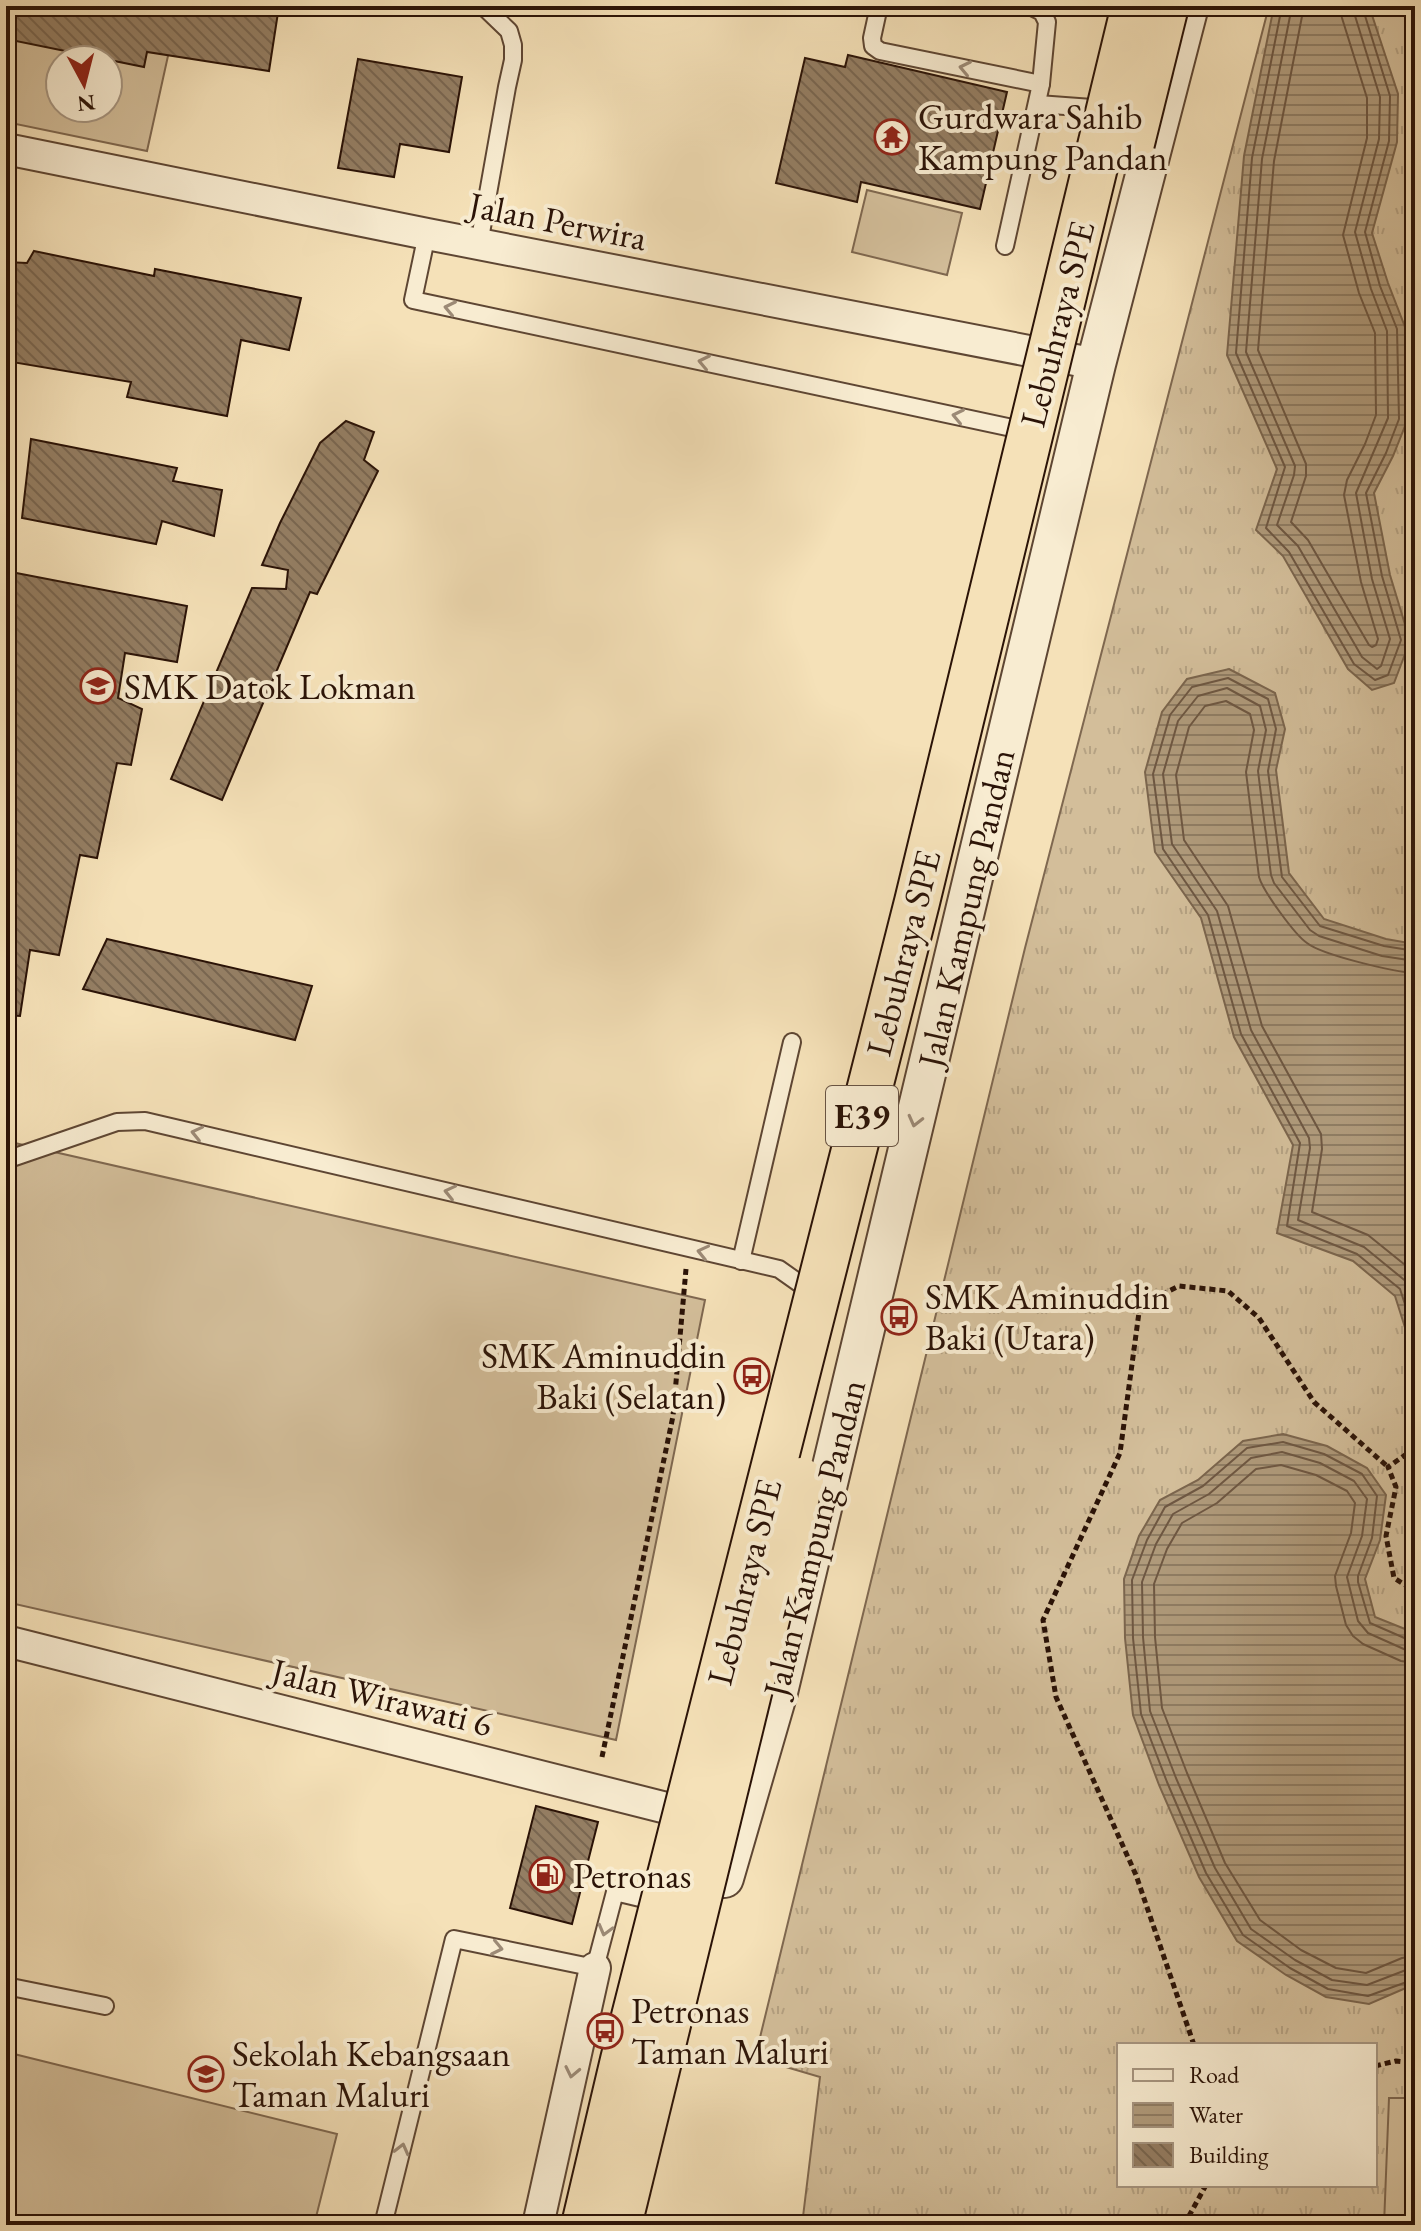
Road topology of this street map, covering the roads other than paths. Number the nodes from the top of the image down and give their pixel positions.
1 (483, 6) edge
2 (879, 6) edge
3 (1030, 6) edge
4 (1134, 6) edge
5 (1166, 6) edge
6 (1189, 6) edge
7 (1041, 84) junction
8 (1038, 104) junction
9 (1108, 112) junction
10 (6, 149) edge
11 (427, 234) junction
12 (479, 244) junction
13 (1005, 246) dead end
14 (1056, 355) junction
15 (1096, 364) junction
16 (1035, 432) junction
17 (792, 1042) dead end
18 (6, 1160) edge
19 (741, 1261) junction
20 (823, 1300) junction
21 (6, 1641) edge
22 (700, 1817) junction
23 (739, 1826) junction
24 (696, 1911) junction
25 (595, 1968) junction
26 (6, 1986) edge
27 (105, 2006) dead end
28 (383, 2225) edge
29 (538, 2225) edge
30 (584, 2225) edge
31 (596, 2225) edge
32 (622, 2225) edge

1 - 12 lane
7 -> 2 lane
3 - 7 lane
4 - 9 street, Jalan Kampung Pandan
4 - 30 highway, Lebuhraya SPE / E39, bridge
5 - 32 highway, Lebuhraya SPE / E39, bridge
6 - 15 street, Jalan Kampung Pandan
7 - 8 lane
8 - 9 lane
8 - 13 lane
9 - 14 street, Jalan Kampung Pandan
10 - 11 street, Jalan Perwira
11 - 12 street, Jalan Perwira
16 -> 11 lane
12 - 14 street, Jalan Perwira
14 - 15 street, Jalan Perwira
14 - 16 street, Jalan Kampung Pandan
15 -> 23 street, Jalan Kampung Pandan
16 - 20 street, Jalan Kampung Pandan
17 - 19 lane
19 -> 18 lane
19 - 20 lane
20 - 22 street, Jalan Kampung Pandan
21 - 22 street, Jalan Wirawati 6
22 - 23 street, Jalan Wirawati 6
22 - 24 street, Jalan Kampung Pandan
23 - 24 street, Jalan Kampung Pandan
24 -> 25 lane
24 - 31 street, Jalan Kampung Pandan
24 - 32 street, Jalan Kampung Pandan
28 -> 25 lane
25 -> 29 street
26 - 27 lane

